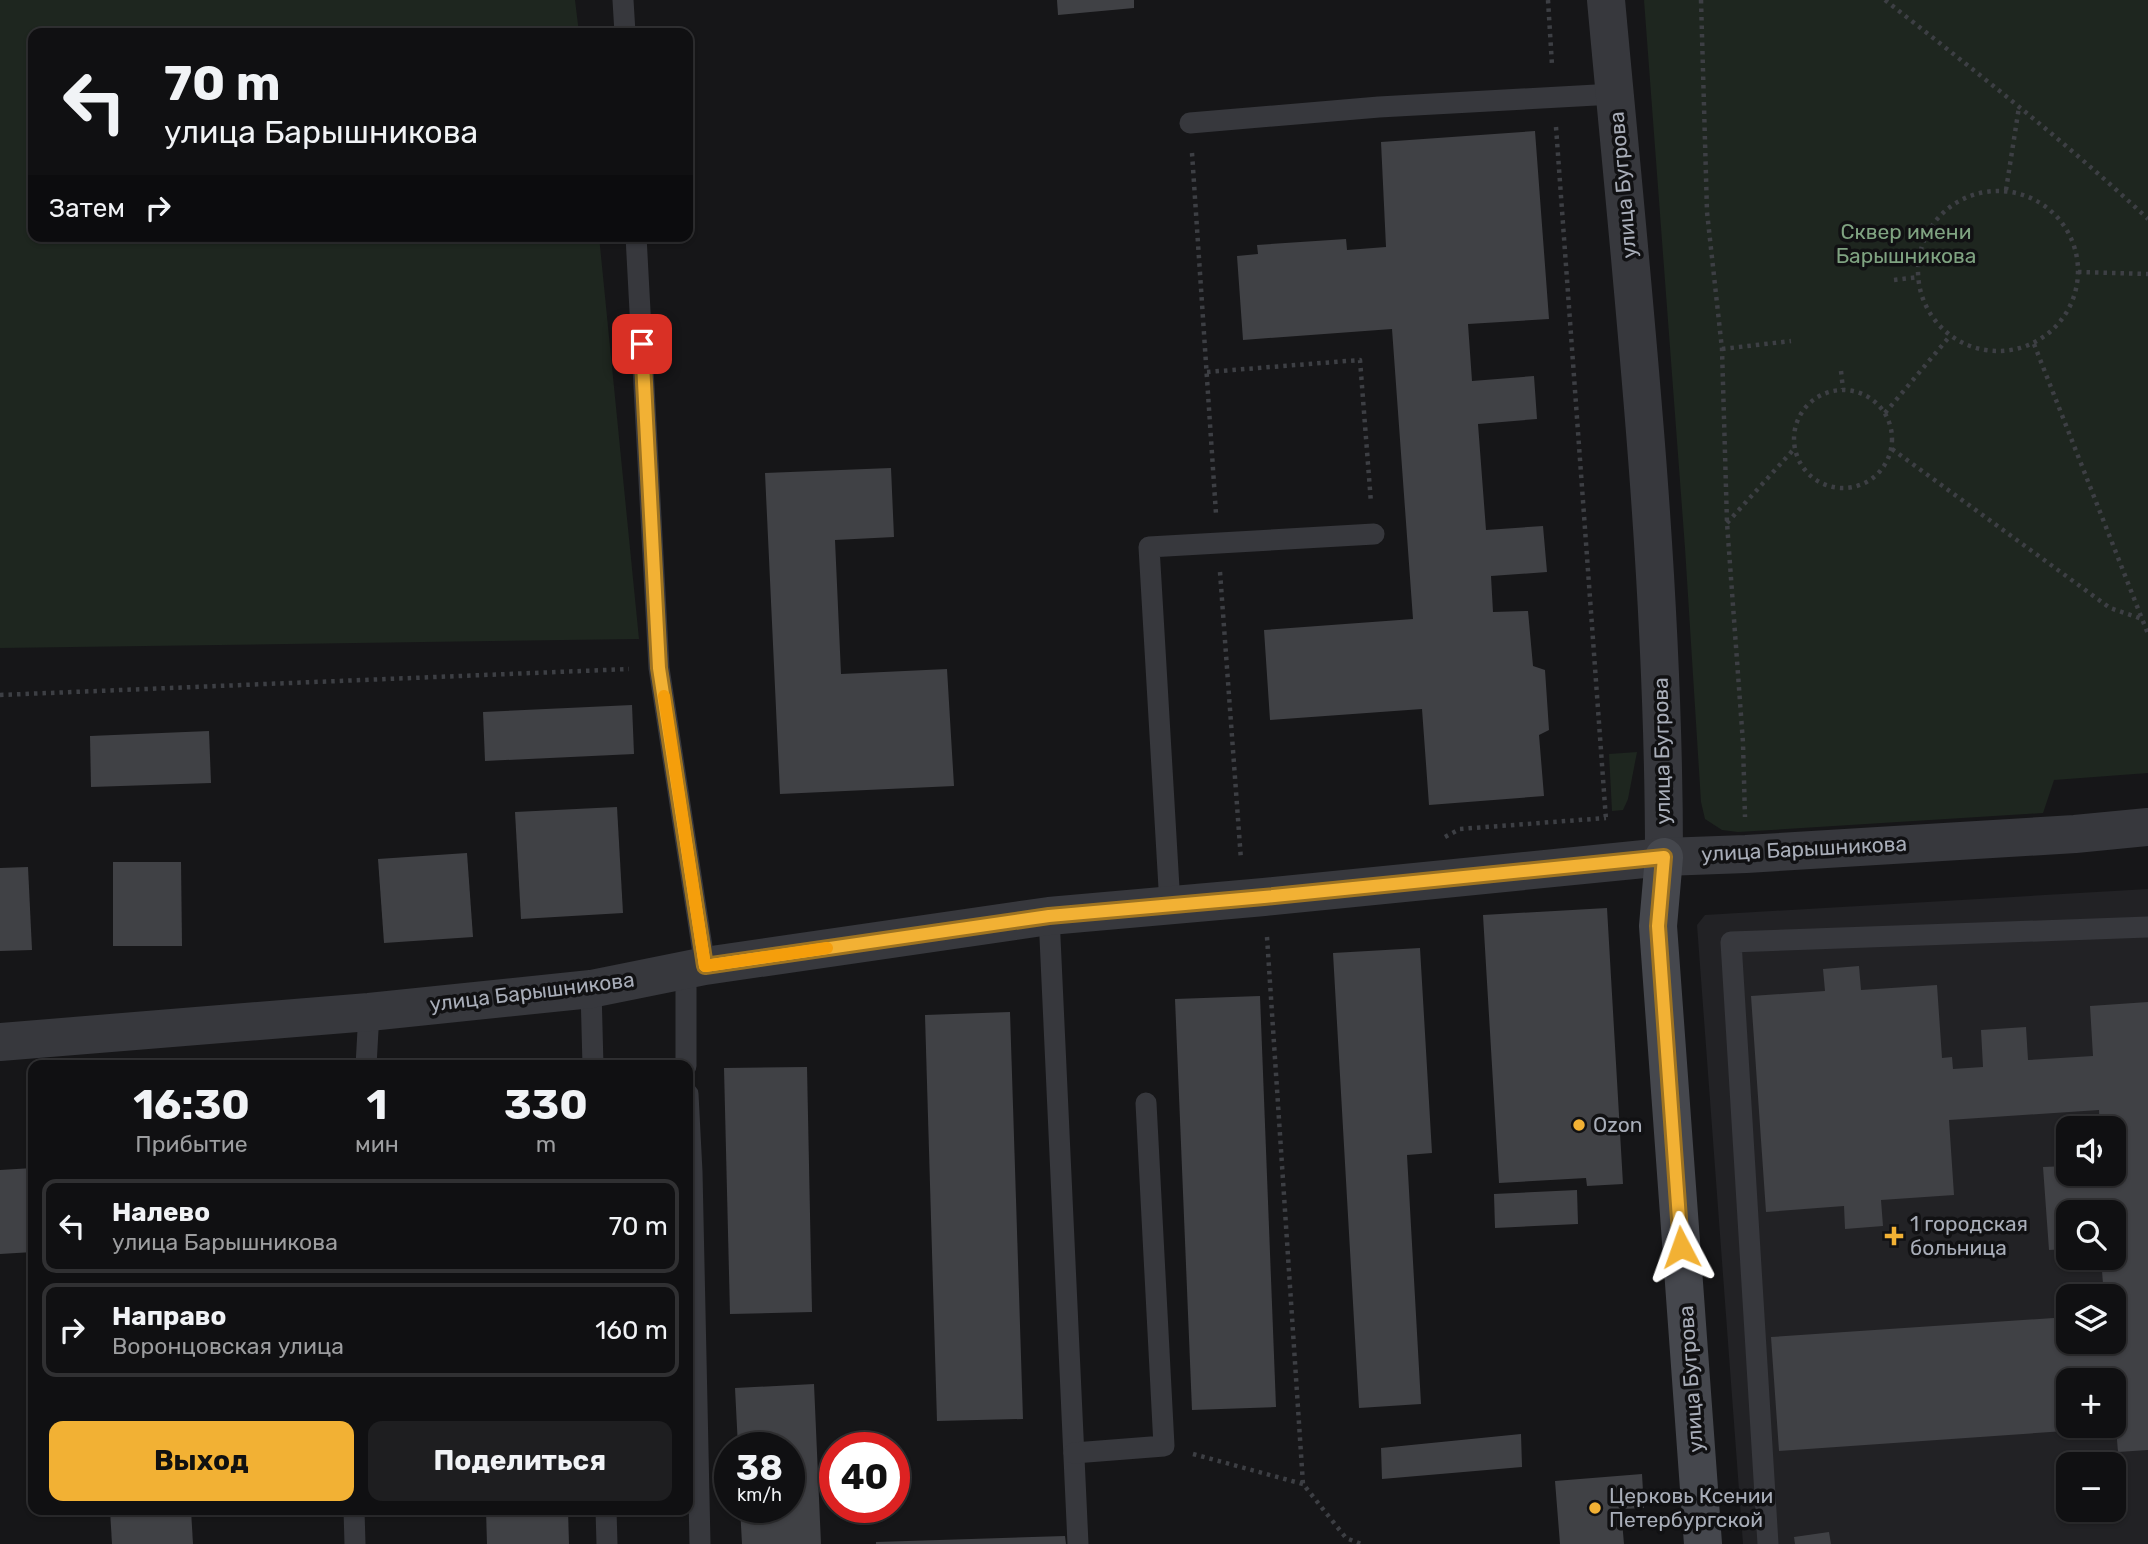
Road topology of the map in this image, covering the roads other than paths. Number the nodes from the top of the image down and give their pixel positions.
1 (623, 0) edge
2 (1606, 0) edge
3 (625, 28) edge
4 (1614, 94) junction
5 (1190, 123) dead end
6 (636, 242) edge
7 (1374, 534) road end
8 (2148, 827) edge
9 (1664, 857) junction
10 (1170, 905) junction
11 (1049, 916) junction
12 (2148, 927) edge
13 (695, 967) junction
14 (592, 989) junction
15 (369, 1012) junction
16 (0, 1042) edge
17 (366, 1060) edge
18 (593, 1060) edge
19 (687, 1060) edge
20 (1146, 1103) dead end
21 (693, 1218) edge
22 (1074, 1453) junction
23 (354, 1515) edge
24 (606, 1515) edge
25 (355, 1544) edge
26 (607, 1544) edge
27 (700, 1544) edge
28 (1078, 1544) edge
29 (1703, 1544) edge
30 (1768, 1544) edge

1 - 3 lane
2 - 4 street, улица Бугрова
4 - 5 lane
4 - 9 street, улица Бугрова
6 - 13 lane
7 - 10 lane
8 - 9 street, улица Барышникова
9 - 10 street, улица Барышникова
9 - 29 street, улица Бугрова
10 - 11 street, улица Барышникова
11 - 13 street, улица Барышникова
11 - 22 lane
12 - 30 lane
13 - 14 street, улица Барышникова
13 - 19 lane
14 - 15 street, улица Барышникова
14 - 18 lane
15 - 16 street, улица Барышникова
15 - 17 lane
20 - 22 lane
21 - 27 lane
22 - 28 lane
23 - 25 lane
24 - 26 lane

